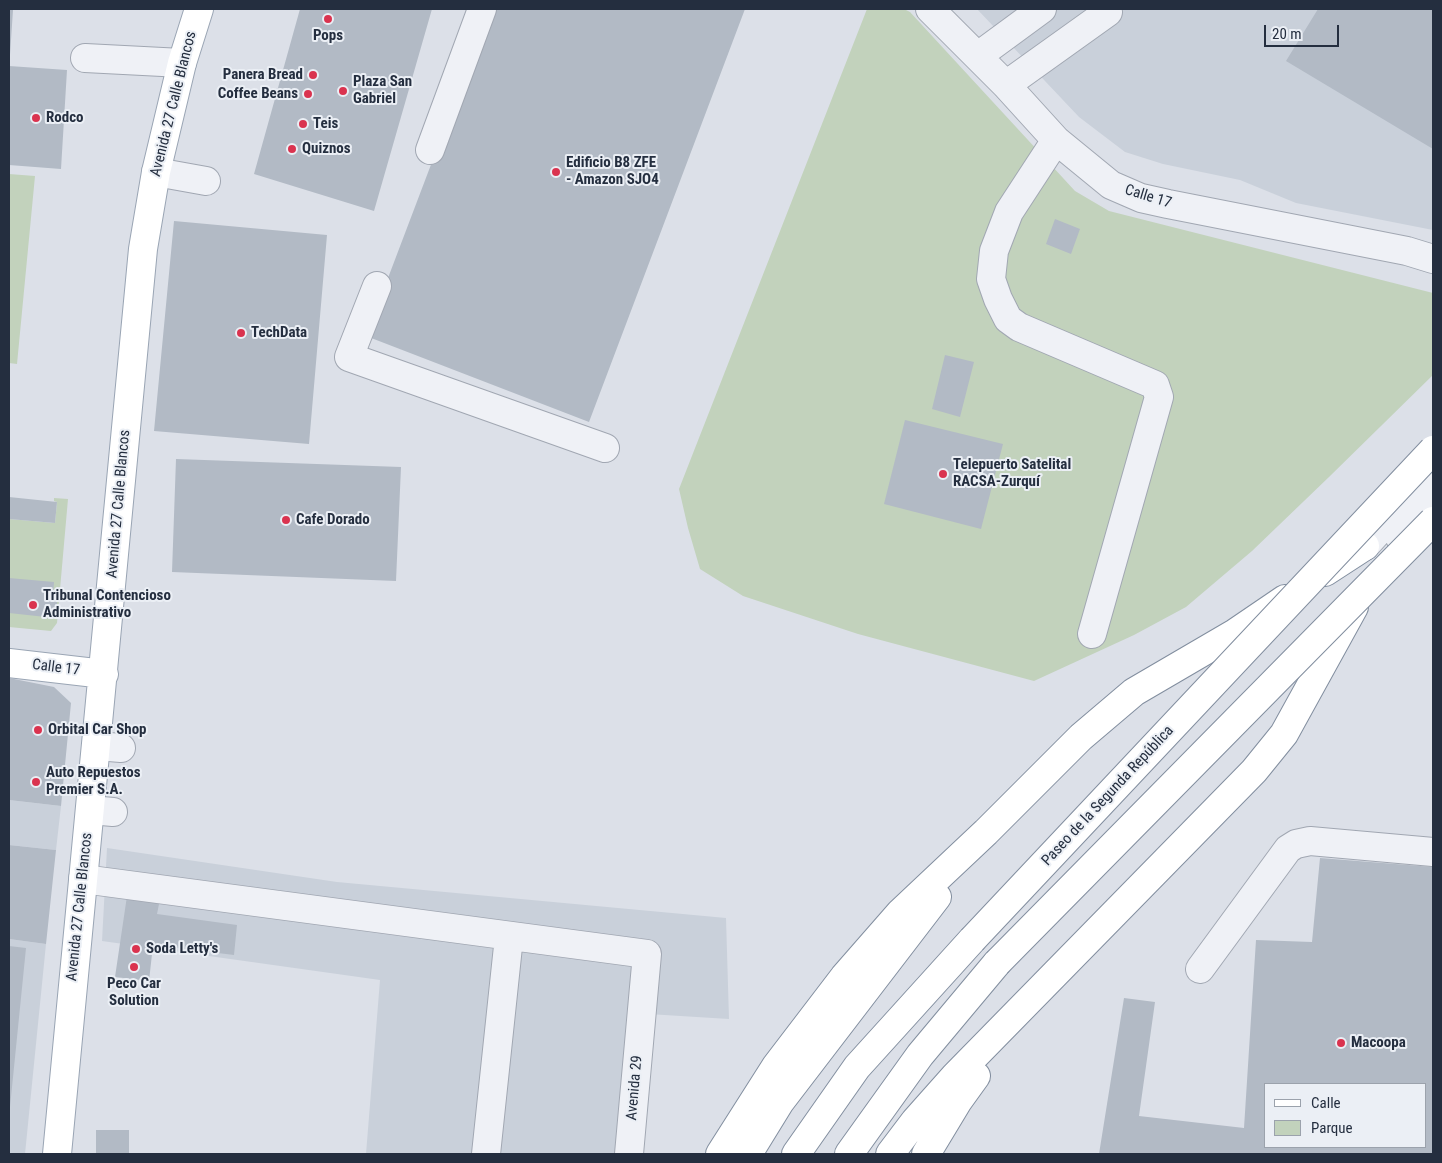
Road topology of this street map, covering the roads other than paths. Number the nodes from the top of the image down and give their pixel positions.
1 (199, 9) edge
2 (482, 9) edge
3 (930, 9) edge
4 (1042, 9) edge
5 (1108, 12) dead end
6 (978, 56) junction
7 (85, 58) dead end
8 (182, 63) junction
9 (1006, 85) junction
10 (1056, 140) junction
11 (430, 150) dead end
12 (156, 172) junction
13 (206, 181) dead end
14 (1433, 259) edge
15 (377, 286) dead end
16 (605, 448) dead end
17 (1433, 450) edge
18 (1433, 471) edge
19 (1433, 501) edge
20 (1433, 521) edge
21 (1373, 553) junction
22 (1092, 634) dead end
23 (9, 663) edge
24 (104, 674) junction
25 (986, 832) junction
26 (1433, 852) edge
27 (83, 879) junction
28 (509, 937) junction
29 (1200, 969) dead end
30 (1039, 992) junction
31 (57, 1154) edge
32 (486, 1154) edge
33 (629, 1154) edge
34 (720, 1154) edge
35 (748, 1154) edge
36 (796, 1154) edge
37 (849, 1154) edge
38 (890, 1154) edge
39 (926, 1154) edge

1 - 8 main road, Avenida 27 Calle Blancos
2 - 11 street
3 - 6 street, Calle 17
4 - 6 street
5 - 9 street
6 - 9 street, Calle 17
7 - 8 street
8 - 12 main road, Avenida 27 Calle Blancos
9 - 10 street, Calle 17
10 - 14 street, Calle 17
10 - 22 street
12 - 13 street
12 - 24 main road, Avenida 27 Calle Blancos
15 - 16 street
17 - 36 main road, Paseo de la Segunda República, bridge
18 - 21 street
19 - 21 street
20 - 37 main road, bridge
21 - 25 main road
21 - 30 main road
23 - 24 main road, Calle 17
24 - 27 main road, Avenida 27 Calle Blancos
25 - 34 main road
25 - 35 main road
26 - 29 street
27 - 28 street
27 - 31 main road, Avenida 27 Calle Blancos
28 - 32 street
28 - 33 street, Avenida 29
30 - 38 main road
30 - 39 main road

